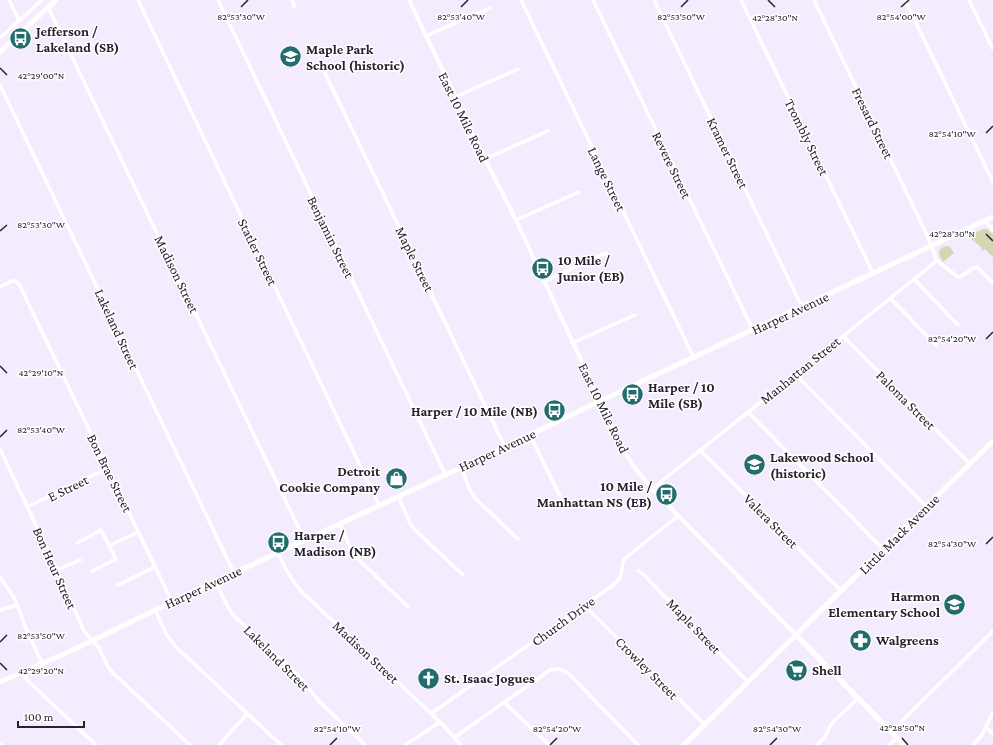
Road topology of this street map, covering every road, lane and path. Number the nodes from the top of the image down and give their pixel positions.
1 (9, 0) edge
2 (42, 0) edge
3 (56, 0) edge
4 (138, 0) edge
5 (218, 0) edge
6 (292, 0) edge
7 (409, 0) edge
8 (521, 0) edge
9 (593, 0) edge
10 (654, 0) edge
11 (741, 0) edge
12 (814, 0) edge
13 (905, 0) edge
14 (969, 0) edge
15 (294, 6) dead end
16 (48, 7) junction
17 (490, 8) dead end
18 (19, 20) junction
19 (426, 36) junction
20 (0, 38) edge
21 (993, 49) edge
22 (0, 52) edge
23 (518, 69) dead end
24 (324, 71) dead end
25 (0, 85) edge
26 (455, 97) junction
27 (548, 131) dead end
28 (484, 159) junction
29 (993, 182) edge
30 (578, 192) dead end
31 (993, 217) edge
32 (516, 220) junction
33 (985, 221) junction
34 (993, 230) edge
35 (932, 246) junction
36 (606, 253) dead end
37 (936, 260) junction
38 (873, 274) junction
39 (914, 279) junction
40 (543, 282) junction
41 (993, 283) edge
42 (0, 287) edge
43 (890, 298) junction
44 (802, 307) junction
45 (635, 315) dead end
46 (958, 324) dead end
47 (753, 330) junction
48 (843, 336) junction
49 (572, 343) junction
50 (936, 344) dead end
51 (694, 358) junction
52 (795, 374) junction
53 (600, 401) junction
54 (748, 412) junction
55 (530, 435) junction
56 (993, 440) edge
57 (505, 447) junction
58 (0, 449) edge
59 (700, 450) junction
60 (970, 464) junction
61 (461, 467) junction
62 (108, 468) junction
63 (445, 474) junction
64 (652, 489) junction
65 (398, 496) junction
66 (560, 496) dead end
67 (379, 505) junction
68 (926, 506) junction
69 (28, 507) junction
70 (678, 516) junction
71 (340, 524) junction
72 (138, 532) junction
73 (518, 539) dead end
74 (305, 541) junction
75 (77, 542) dead end
76 (110, 546) junction
77 (883, 549) junction
78 (278, 553) junction
79 (80, 560) dead end
80 (155, 567) junction
81 (57, 570) junction
82 (92, 571) dead end
83 (638, 571) dead end
84 (234, 573) junction
85 (463, 575) dead end
86 (0, 577) edge
87 (215, 582) junction
88 (118, 585) dead end
89 (842, 591) junction
90 (172, 602) junction
91 (17, 605) junction
92 (408, 607) dead end
93 (0, 610) edge
94 (155, 610) junction
95 (590, 610) dead end
96 (993, 631) edge
97 (796, 635) junction
98 (92, 640) junction
99 (42, 663) junction
100 (22, 672) junction
101 (0, 682) edge
102 (748, 682) junction
103 (858, 698) junction
104 (504, 702) junction
105 (993, 712) edge
106 (247, 714) junction
107 (432, 714) junction
108 (440, 722) junction
109 (705, 725) junction
110 (986, 727) junction
111 (891, 732) junction
112 (993, 734) edge
113 (455, 737) junction
114 (897, 738) junction
115 (96, 745) edge
116 (190, 745) edge
117 (219, 745) edge
118 (281, 745) edge
119 (365, 745) edge
120 (405, 745) edge
121 (461, 745) edge
122 (549, 745) edge
123 (638, 745) edge
124 (684, 745) edge
125 (817, 745) edge
126 (889, 745) edge
127 (904, 745) edge
128 (974, 745) edge

1 - 18 street
2 - 18 street
3 - 16 main road
4 - 67 street, Statler Street
5 - 63 street, Benjamin Street
6 - 15 street
7 - 19 street, East 10 Mile Road
8 - 51 street, Lange Street
9 - 47 street, Revere Street
10 - 44 street, Kramer Street
11 - 38 street, Trombly Street
12 - 35 street, Fresard Street
13 - 29 street
14 - 21 street
16 - 22 main road
16 - 74 street, Madison Street
17 - 19 street
18 - 20 street
19 - 26 street, East 10 Mile Road
23 - 26 street
24 - 57 street, Maple Street
25 - 84 street, Lakeland Street
26 - 28 street, East 10 Mile Road
27 - 28 street
28 - 32 street, East 10 Mile Road
30 - 32 street
31 - 33 main road, Harper Avenue
32 - 40 street, East 10 Mile Road
33 - 34 street
33 - 35 main road, Harper Avenue
35 - 37 street
35 - 38 main road, Harper Avenue
36 - 40 street
37 - 39 street, Manhattan Street
37 - 41 street
38 - 44 main road, Harper Avenue
39 - 43 street, Manhattan Street
39 - 46 street
40 - 49 street, East 10 Mile Road
42 - 62 street, Bon Brae Street
43 - 48 street, Manhattan Street
43 - 50 street
44 - 47 main road, Harper Avenue
45 - 49 street
47 - 51 main road, Harper Avenue
48 - 52 street, Manhattan Street
48 - 60 street, Paloma Street
49 - 53 street, East 10 Mile Road
51 - 53 main road, Harper Avenue
52 - 54 street, Manhattan Street
52 - 68 street
53 - 55 main road, Harper Avenue
53 - 64 street, East 10 Mile Road
54 - 59 street, Manhattan Street
54 - 77 street
55 - 57 main road, Harper Avenue
55 - 66 street
56 - 60 main road, Little Mack Avenue
57 - 61 main road, Harper Avenue
58 - 69 street, Bon Heur Street
59 - 64 street, Manhattan Street
59 - 89 street, Valera Street
60 - 68 main road, Little Mack Avenue
61 - 63 main road, Harper Avenue
61 - 73 street
62 - 69 street, E Street
62 - 72 street, Bon Brae Street
63 - 65 main road, Harper Avenue
64 - 70 street, East 10 Mile Road
65 - 67 main road, Harper Avenue
65 - 85 street
67 - 71 main road, Harper Avenue
68 - 77 main road, Little Mack Avenue
69 - 81 street, Bon Heur Street
70 - 97 street, East 10 Mile Road
70 - 107 street, Church Drive
71 - 74 main road, Harper Avenue
71 - 92 street
72 - 76 street
72 - 80 street, Bon Brae Street
74 - 78 main road, Harper Avenue
75 - 76 street
76 - 82 street
77 - 89 main road, Little Mack Avenue
78 - 84 main road, Harper Avenue
78 - 107 street, Madison Street
79 - 81 street
80 - 88 street
80 - 90 street, Bon Brae Street
81 - 98 street, Bon Heur Street
83 - 102 street, Maple Street
84 - 87 main road, Harper Avenue
86 - 91 street
87 - 90 main road, Harper Avenue
87 - 119 street, Lakeland Street
89 - 97 main road, Little Mack Avenue
90 - 94 main road, Harper Avenue
91 - 93 street
91 - 99 street
94 - 98 main road, Harper Avenue
94 - 106 street
95 - 109 street, Crowley Street
96 - 111 street
97 - 102 main road, Little Mack Avenue
97 - 103 main road, East 10 Mile Road
98 - 99 main road, Harper Avenue
98 - 116 street, Bon Heur Street
99 - 100 main road, Harper Avenue
100 - 101 main road, Harper Avenue
100 - 115 street
102 - 109 main road, Little Mack Avenue
103 - 111 main road, East 10 Mile Road
103 - 125 street
104 - 113 street
104 - 122 street
104 - 123 street
105 - 110 street
106 - 117 street
106 - 118 street
107 - 108 street, Madison Street
108 - 113 street, Madison Street
108 - 120 street
109 - 124 main road, Little Mack Avenue
110 - 112 street
110 - 128 street
111 - 114 main road, East 10 Mile Road
113 - 121 street, Madison Street
114 - 126 street
114 - 127 main road, East 10 Mile Road

